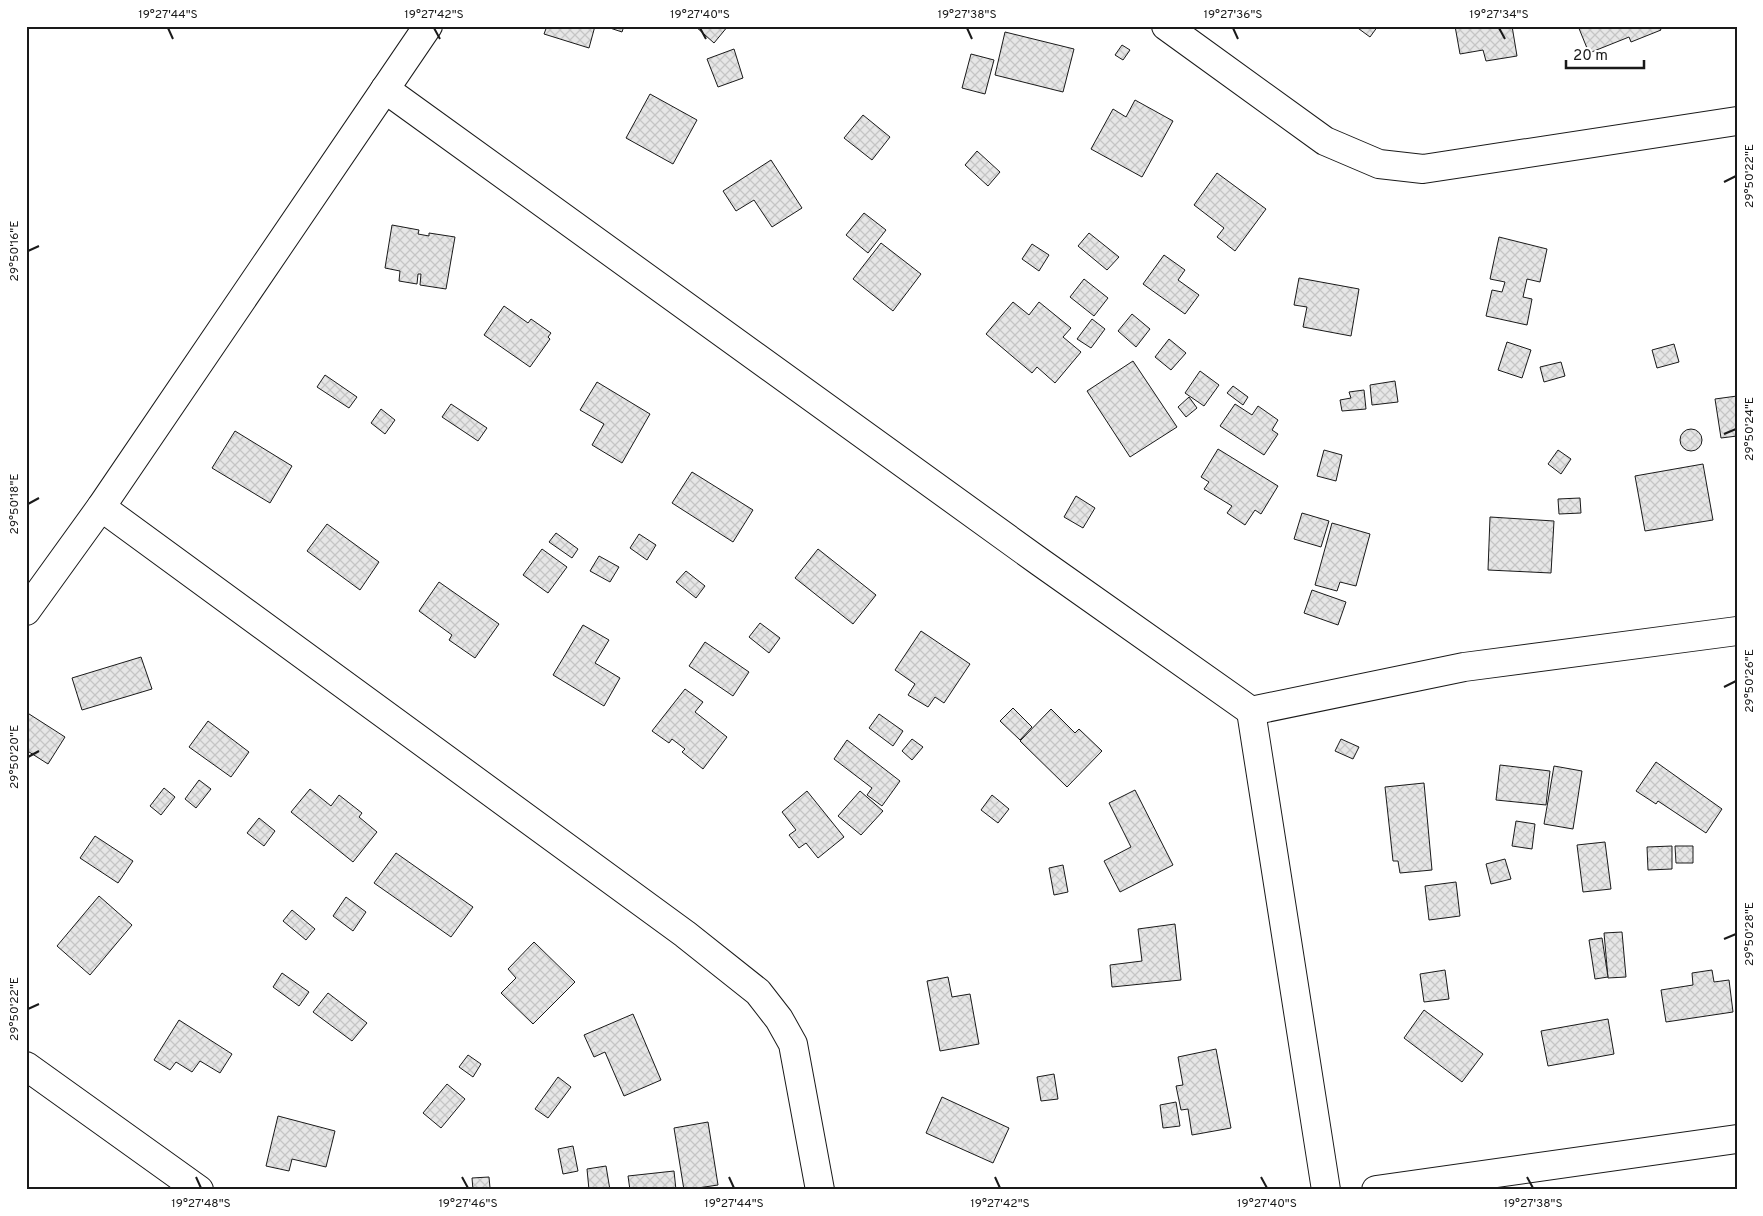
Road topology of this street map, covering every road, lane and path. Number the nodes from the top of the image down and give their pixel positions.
1 (428, 26) edge
2 (1166, 26) edge
3 (385, 89) junction
4 (1737, 120) edge
5 (101, 507) junction
6 (26, 611) edge
7 (1737, 631) edge
8 (1251, 711) junction
9 (26, 1066) edge
10 (1737, 1138) edge
11 (199, 1190) edge
12 (820, 1190) edge
13 (1326, 1190) edge
14 (1376, 1190) edge

1 - 3 street
2 - 4 street
3 - 5 street
3 - 8 street
5 - 6 street
5 - 12 street
7 - 8 street
8 - 13 street
9 - 11 street
10 - 14 street

